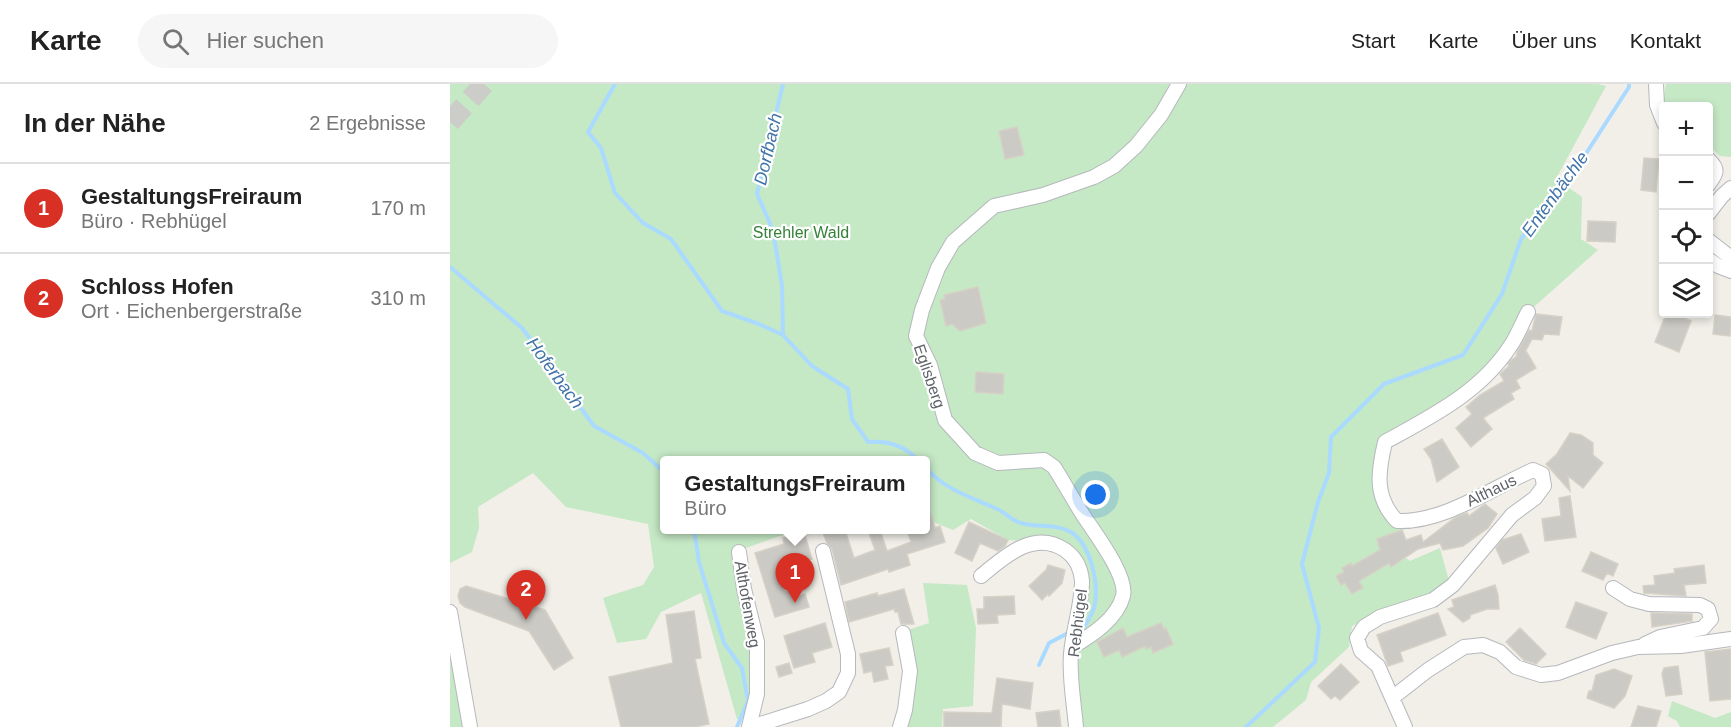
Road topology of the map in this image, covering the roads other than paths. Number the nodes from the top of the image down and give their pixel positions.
1 (1179, 84) edge
2 (1656, 84) edge
3 (1659, 110) edge
4 (1731, 188) edge
5 (1711, 210) edge
6 (1713, 244) edge
7 (1731, 258) edge
8 (1713, 262) edge
9 (1731, 271) edge
10 (1528, 312) dead end
11 (823, 551) dead end
12 (739, 552) dead end
13 (981, 576) dead end
14 (1613, 588) dead end
15 (450, 612) edge
16 (903, 633) dead end
17 (1074, 635) junction
18 (1731, 639) edge
19 (1638, 647) junction
20 (1392, 698) junction
21 (470, 727) edge
22 (750, 727) edge
23 (900, 727) edge
24 (1076, 727) edge
25 (1405, 727) edge

1 - 17 street, Eglisberg
2 - 3 street
4 - 5 street
6 - 7 street
8 - 9 street
10 - 20 street, Althaus
11 - 22 street
12 - 22 street, Althofenweg
13 - 17 street, Rebhügel
14 - 19 street
15 - 21 street
16 - 23 street
17 - 24 street, Rebhügel
18 - 19 street
19 - 20 street
20 - 25 street, Althaus

